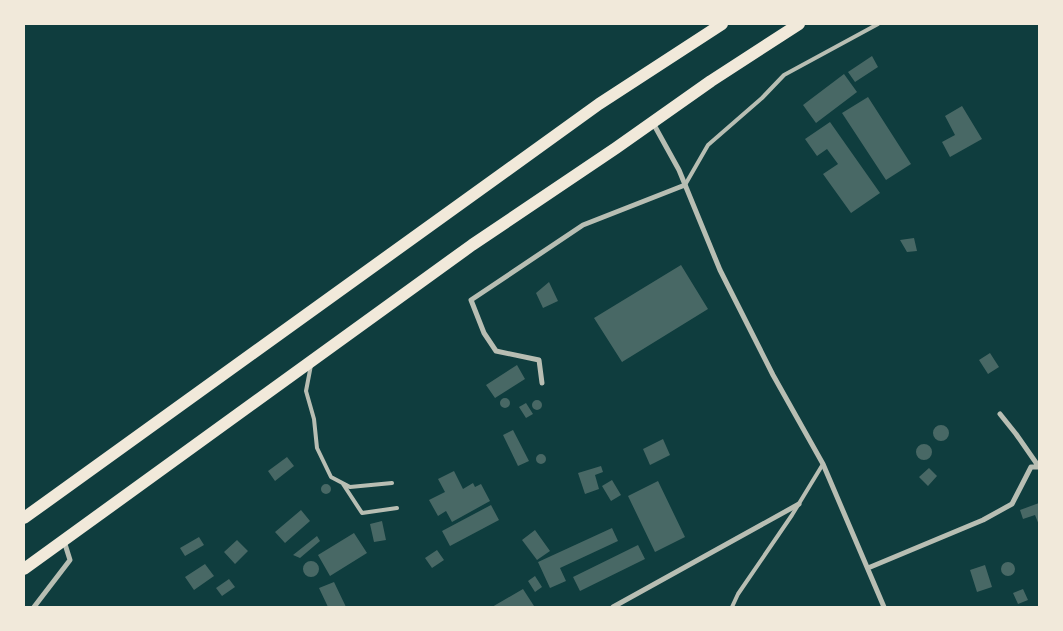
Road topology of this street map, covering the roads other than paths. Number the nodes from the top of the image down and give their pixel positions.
1 (722, 24) edge
2 (798, 24) edge
3 (878, 24) edge
4 (653, 122) junction
5 (685, 185) junction
6 (311, 362) junction
7 (542, 383) dead end
8 (1000, 414) dead end
9 (823, 464) junction
10 (1039, 467) edge
11 (341, 482) junction
12 (392, 483) dead end
13 (799, 504) junction
14 (396, 508) dead end
15 (24, 518) edge
16 (64, 540) junction
17 (868, 568) junction
18 (24, 569) edge
19 (34, 607) edge
20 (613, 607) edge
21 (732, 607) edge
22 (884, 607) edge

1 - 15 main road
2 - 4 main road
3 - 5 lane
4 - 5 street
4 - 6 main road
5 - 7 street
5 - 9 street
6 - 11 lane
6 - 16 main road
8 - 10 street
9 - 13 lane
9 - 17 street
10 - 17 street
11 - 12 lane
11 - 14 lane
13 - 20 street
13 - 21 lane
16 - 18 main road
16 - 19 street
17 - 22 street

